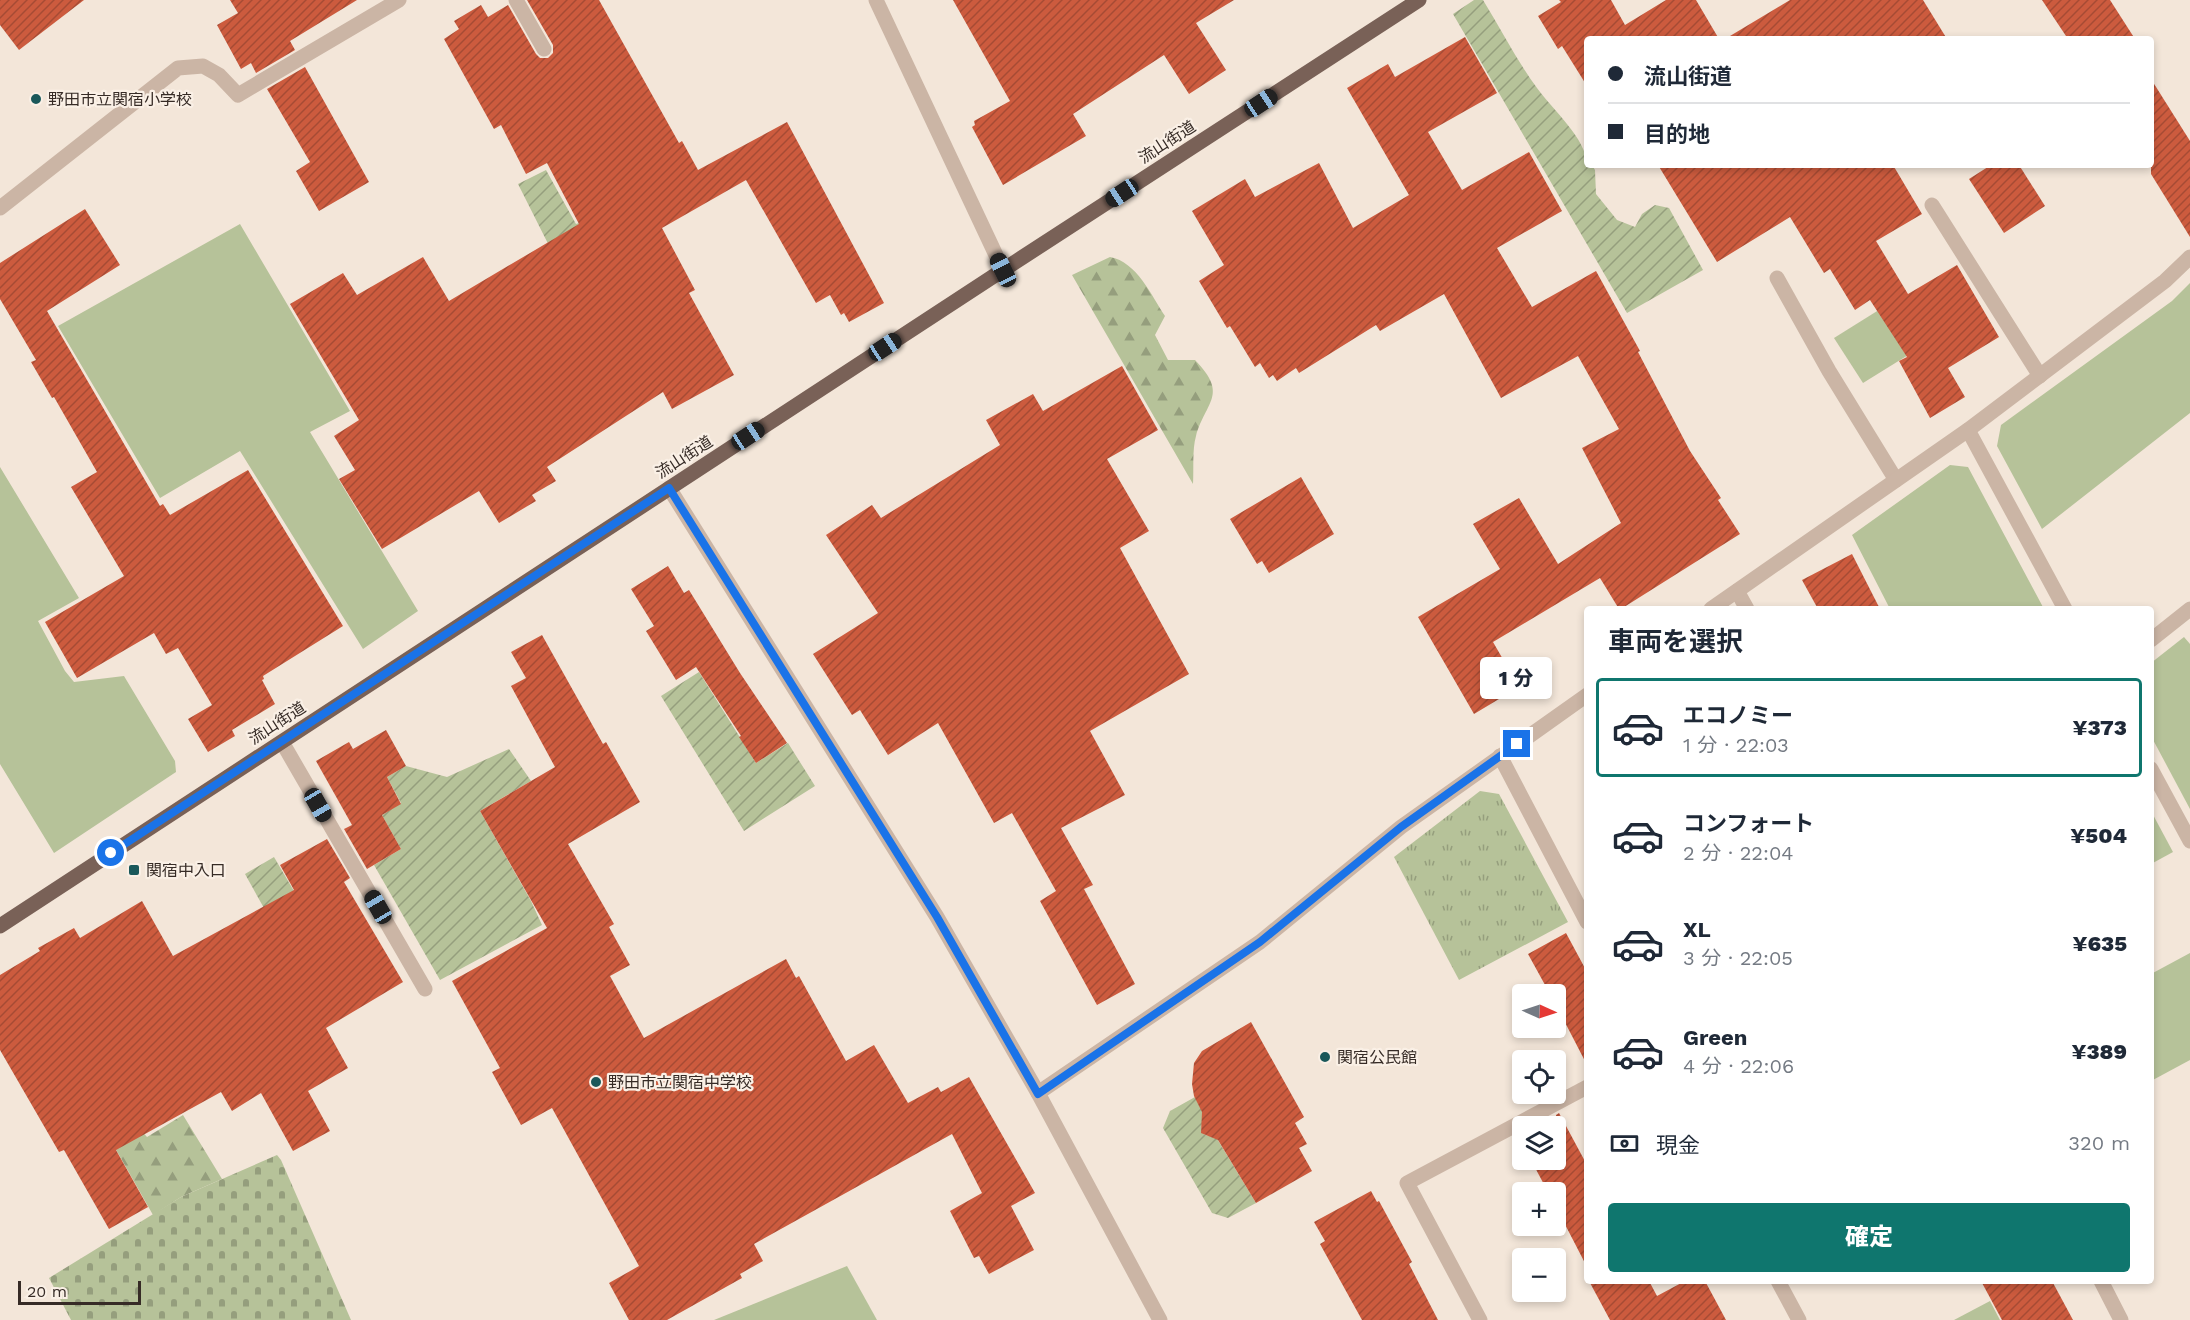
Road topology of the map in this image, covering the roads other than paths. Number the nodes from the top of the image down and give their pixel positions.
1 (399, 0) edge
2 (516, 0) edge
3 (876, 0) edge
4 (1419, 0) edge
5 (544, 49) dead end
6 (1932, 205) dead end
7 (0, 208) edge
8 (2190, 257) edge
9 (1003, 270) junction
10 (1777, 278) dead end
11 (2040, 376) junction
12 (1968, 430) junction
13 (1896, 480) junction
14 (669, 488) junction
15 (1737, 591) junction
16 (1715, 606) edge
17 (1745, 606) edge
18 (2063, 606) edge
19 (2190, 609) edge
20 (2154, 638) edge
21 (1584, 697) edge
22 (282, 742) junction
23 (1500, 756) junction
24 (2154, 775) edge
25 (2190, 841) edge
26 (1584, 916) edge
27 (0, 926) edge
28 (425, 989) dead end
29 (1584, 1089) edge
30 (1038, 1094) junction
31 (1780, 1284) edge
32 (2103, 1284) edge
33 (1160, 1320) edge
34 (1480, 1320) edge
35 (1799, 1320) edge
36 (2121, 1320) edge

1 - 7 street
2 - 5 street
3 - 9 street
4 - 9 main road, 流山街道
6 - 11 street
8 - 11 street
9 - 14 main road, 流山街道
10 - 13 street
11 - 12 street
12 - 13 street
12 - 18 street
13 - 15 street
14 - 22 main road, 流山街道
14 - 30 street
15 - 16 street
15 - 17 street
19 - 20 street
21 - 23 street
22 - 27 main road, 流山街道
22 - 28 street
23 - 26 street
23 - 30 street
24 - 25 street
29 - 34 street
30 - 33 street
31 - 35 street
32 - 36 street

